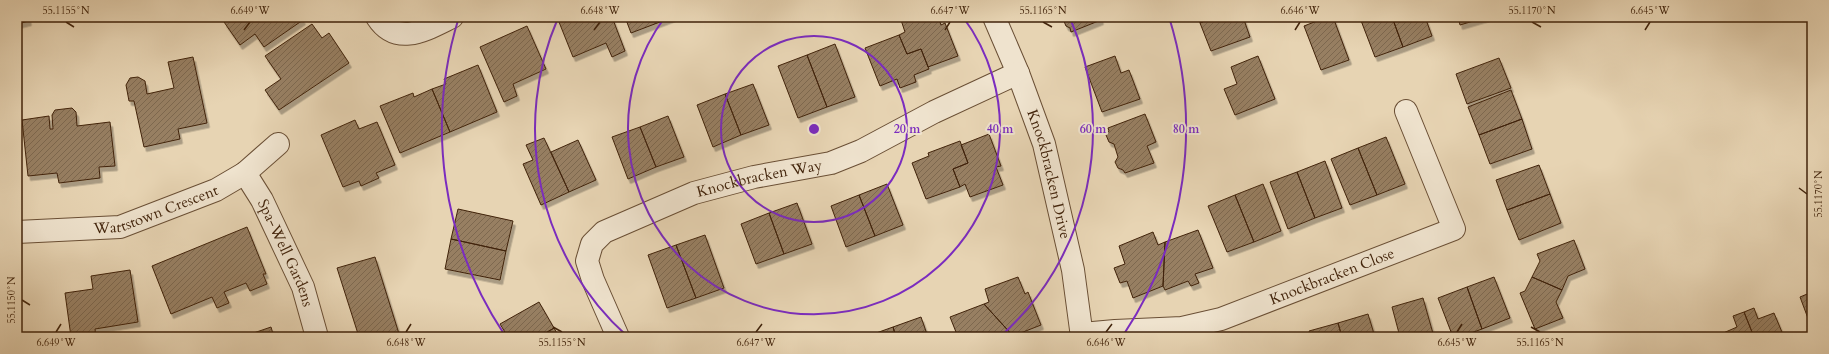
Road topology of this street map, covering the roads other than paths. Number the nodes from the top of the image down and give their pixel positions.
1 (377, 17) edge
2 (452, 17) edge
3 (994, 17) edge
4 (1018, 74) junction
5 (1406, 111) dead end
6 (278, 144) dead end
7 (245, 173) junction
8 (17, 232) edge
9 (1082, 336) edge
10 (317, 337) edge
11 (618, 337) edge

1 - 2 street
3 - 4 street, Knockbracken Drive
4 - 9 street, Knockbracken Drive
4 - 11 street, Knockbracken Way
5 - 9 street, Knockbracken Close
6 - 7 street, Wattstown Crescent
7 - 8 street, Wattstown Crescent
7 - 10 street, Spa-Well Gardens

